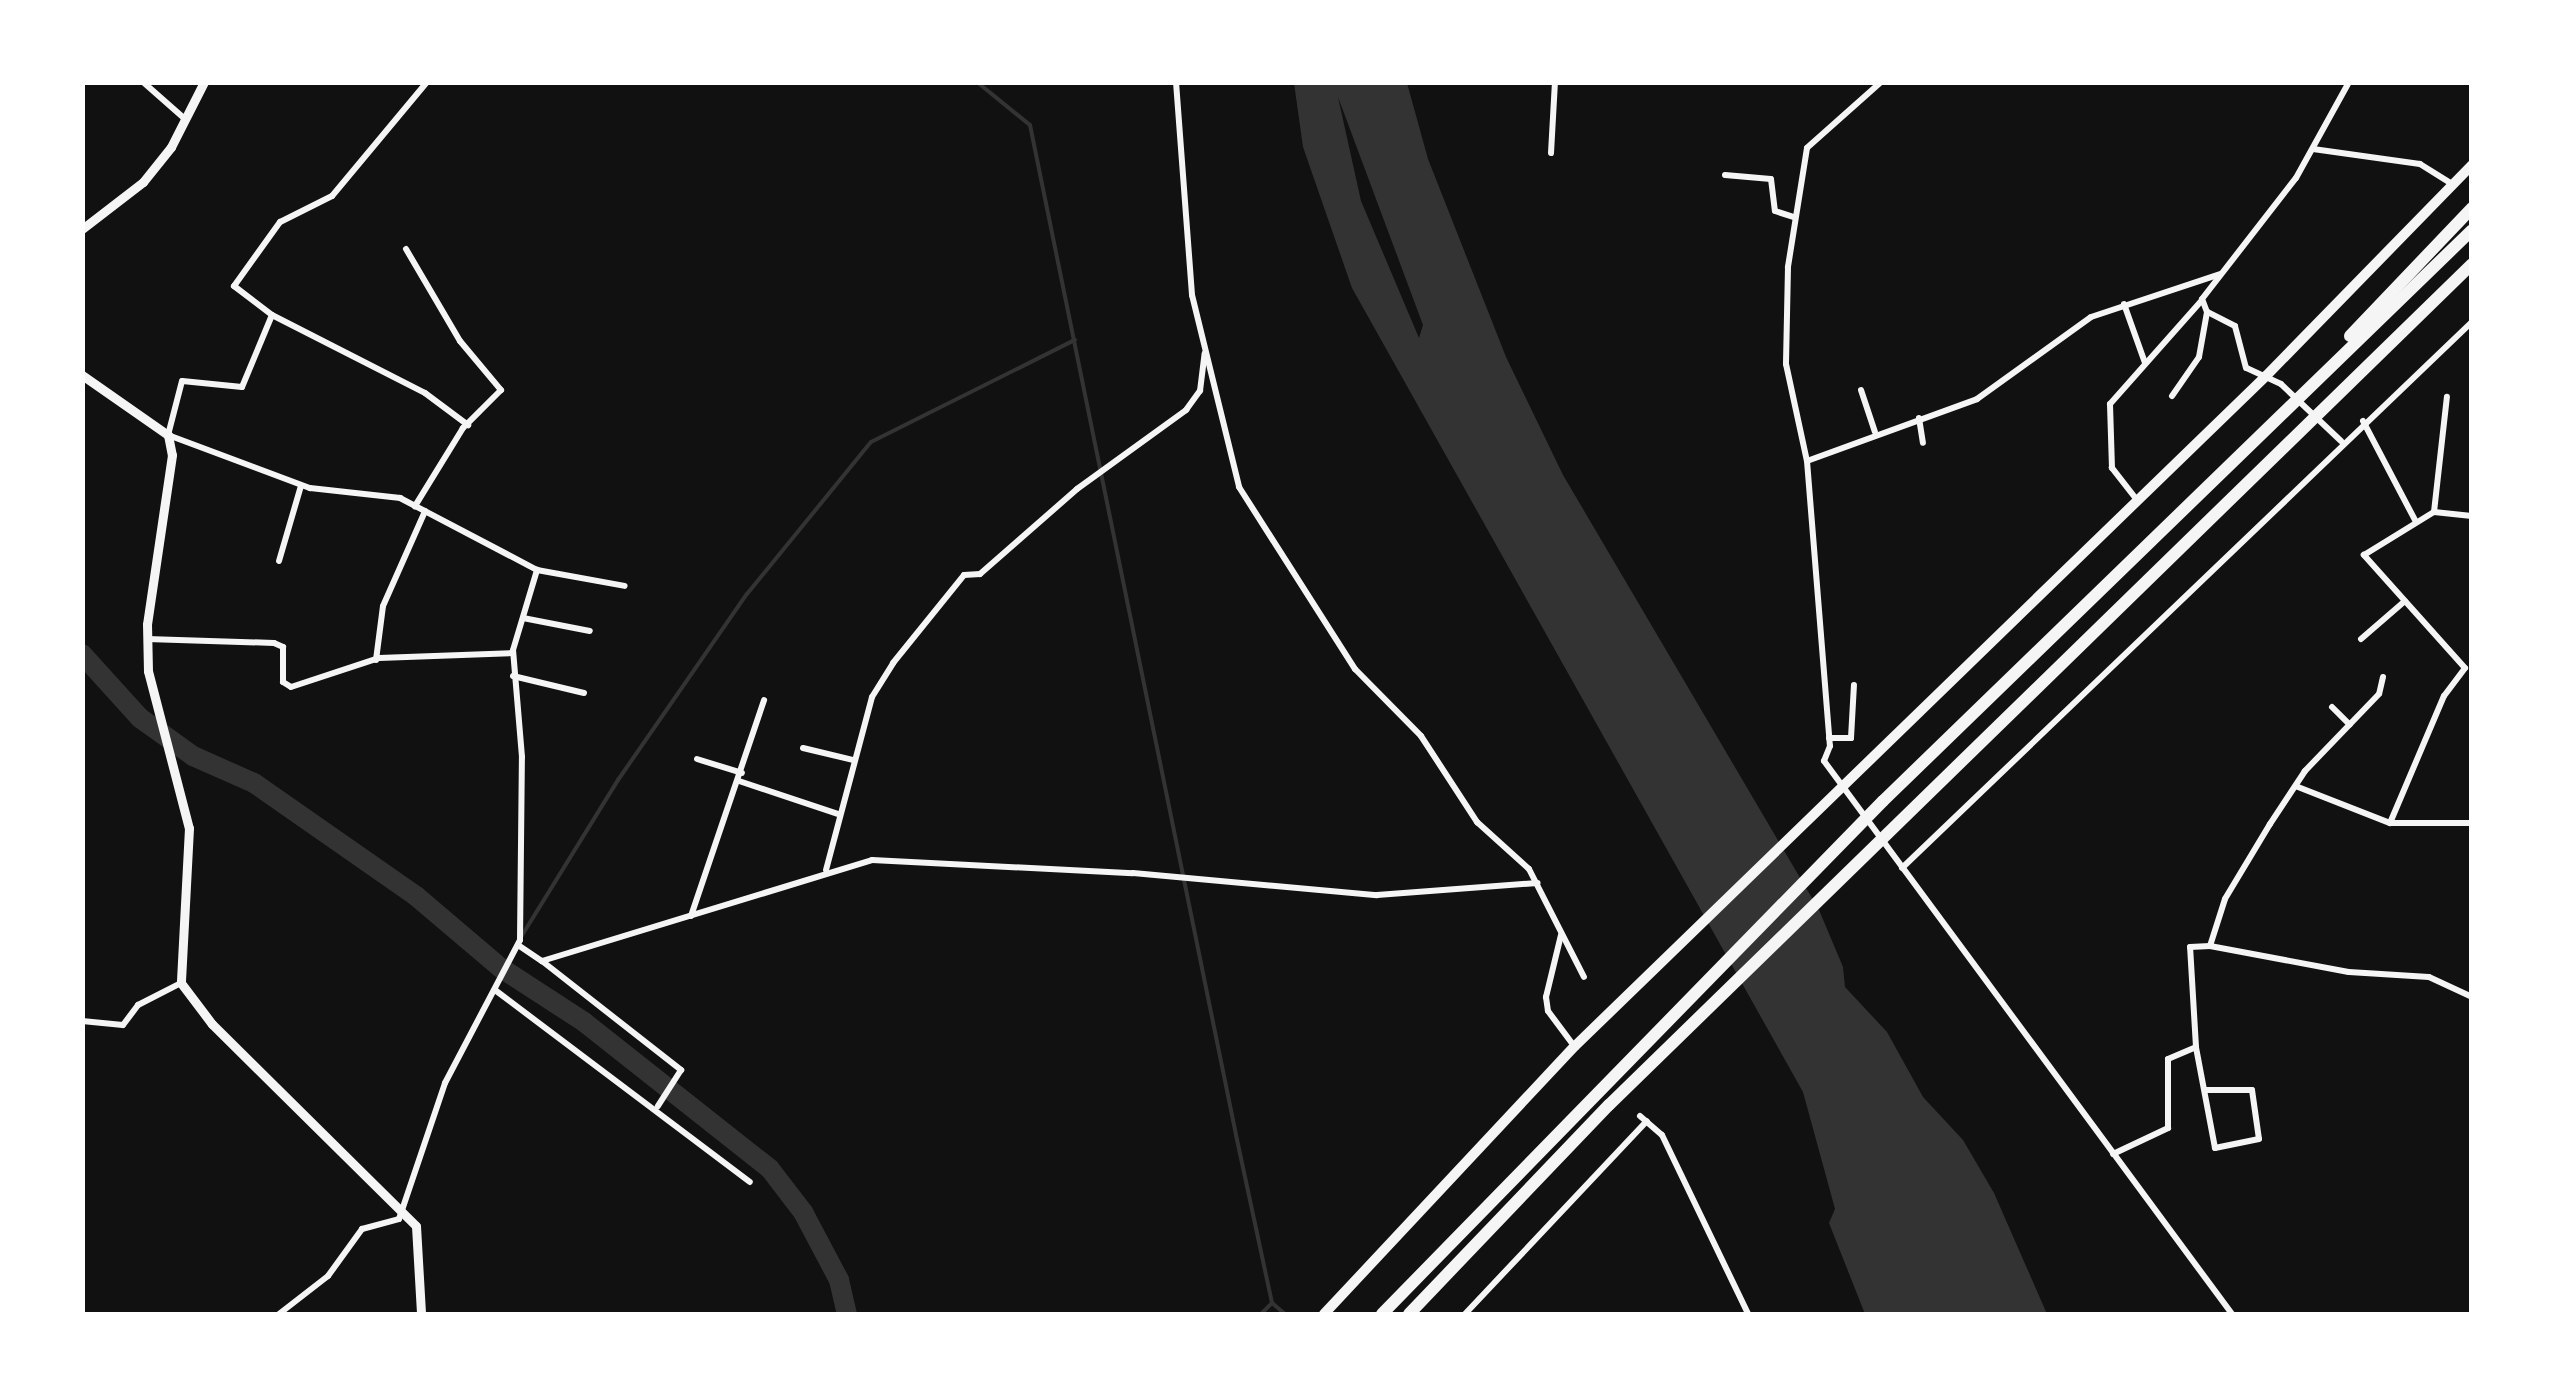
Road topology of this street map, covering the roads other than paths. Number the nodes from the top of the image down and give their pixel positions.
1 (144, 82) edge
2 (204, 82) edge
3 (427, 82) edge
4 (1176, 82) edge
5 (1556, 82) edge
6 (1881, 82) edge
7 (2349, 82) edge
8 (186, 120) junction
9 (2313, 149) junction
10 (1550, 153) dead end
11 (2472, 164) edge
12 (1726, 175) dead end
13 (2453, 184) junction
14 (2472, 208) edge
15 (1794, 217) junction
16 (82, 229) edge
17 (2472, 230) edge
18 (406, 249) dead end
19 (2472, 264) edge
20 (2221, 274) junction
21 (2472, 277) edge
22 (2452, 284) junction
23 (2202, 299) junction
24 (2124, 304) junction
25 (2207, 312) junction
26 (272, 315) junction
27 (2472, 322) edge
28 (1205, 352) junction
29 (2146, 362) junction
30 (82, 375) edge
31 (2266, 376) junction
32 (2318, 378) junction
33 (1861, 390) dead end
34 (2172, 396) dead end
35 (2446, 397) dead end
36 (1918, 418) junction
37 (2363, 421) junction
38 (468, 425) junction
39 (1876, 432) junction
40 (168, 435) junction
41 (2341, 442) junction
42 (1923, 443) dead end
43 (1806, 461) junction
44 (301, 486) junction
45 (2138, 500) junction
46 (415, 506) junction
47 (426, 510) junction
48 (2434, 512) junction
49 (2472, 516) edge
50 (2416, 523) junction
51 (279, 561) dead end
52 (537, 570) junction
53 (626, 586) dead end
54 (2404, 601) junction
55 (523, 618) junction
56 (590, 631) dead end
57 (2360, 639) dead end
58 (147, 640) junction
59 (513, 653) junction
60 (376, 660) junction
61 (514, 676) junction
62 (2383, 677) dead end
63 (1854, 685) dead end
64 (584, 692) dead end
65 (764, 700) dead end
66 (2332, 707) dead end
67 (2350, 724) junction
68 (1829, 738) junction
69 (803, 748) dead end
70 (697, 759) dead end
71 (853, 760) junction
72 (740, 777) junction
73 (1846, 784) junction
74 (2298, 787) junction
75 (838, 814) junction
76 (2390, 823) junction
77 (2472, 823) edge
78 (1902, 868) junction
79 (826, 870) junction
80 (1538, 883) junction
81 (691, 917) junction
82 (1561, 934) junction
83 (518, 945) junction
84 (2210, 946) junction
85 (542, 961) junction
86 (1584, 977) dead end
87 (181, 983) junction
88 (495, 990) junction
89 (2472, 997) edge
90 (82, 1021) edge
91 (1574, 1046) junction
92 (2196, 1047) junction
93 (2204, 1090) junction
94 (658, 1106) dead end
95 (2112, 1154) junction
96 (750, 1182) dead end
97 (401, 1212) junction
98 (280, 1314) edge
99 (421, 1314) edge
100 (1324, 1314) edge
101 (1382, 1314) edge
102 (1409, 1314) edge
103 (1466, 1314) edge
104 (1748, 1314) edge
105 (2232, 1314) edge

1 - 8 street
2 - 8 street
3 - 26 street
4 - 28 street
5 - 10 street
6 - 15 street
7 - 9 street
8 - 16 street
9 - 13 street
9 - 20 street
11 - 13 main road
12 - 15 street
13 - 31 main road
14 - 32 highway
15 - 43 street
17 - 32 highway
18 - 38 street
19 - 22 highway
20 - 23 street
20 - 24 street
21 - 22 highway
22 - 102 highway
23 - 25 street
23 - 29 street
24 - 29 street
24 - 36 street
25 - 31 street
25 - 34 street
26 - 38 street
26 - 40 street
27 - 37 street
28 - 71 street
28 - 80 street
29 - 45 street
30 - 40 street
31 - 41 street
31 - 45 main road
32 - 101 highway
33 - 39 street
35 - 48 street
36 - 39 street
36 - 42 street
37 - 41 street
37 - 50 street
38 - 46 street
39 - 43 street
40 - 44 street
40 - 58 street
41 - 78 street
43 - 68 street
44 - 46 street
44 - 51 street
45 - 73 main road
46 - 47 street
47 - 52 street
47 - 60 street
48 - 49 street
48 - 50 street
50 - 54 street
52 - 53 street
52 - 55 street
54 - 57 street
54 - 76 street
55 - 56 street
55 - 59 street
58 - 60 street
58 - 87 street
59 - 60 street
59 - 61 street
61 - 64 street
61 - 83 street
62 - 67 street
63 - 68 street
65 - 72 street
66 - 67 street
67 - 74 street
68 - 73 street
69 - 71 street
70 - 72 street
71 - 75 street
72 - 75 street
72 - 81 street
73 - 78 street
73 - 91 main road
74 - 76 street
74 - 84 street
75 - 79 street
76 - 77 street
78 - 95 street
79 - 80 street
79 - 81 street
80 - 82 street
81 - 85 street
82 - 86 street
82 - 91 street
83 - 85 street
83 - 88 street
84 - 89 street
84 - 92 street
85 - 94 street
87 - 90 street
87 - 97 street
88 - 96 street
88 - 97 street
91 - 100 main road
92 - 93 street
92 - 95 street
93 - 93 street
95 - 105 street
97 - 98 street
97 - 99 street
103 - 104 street

